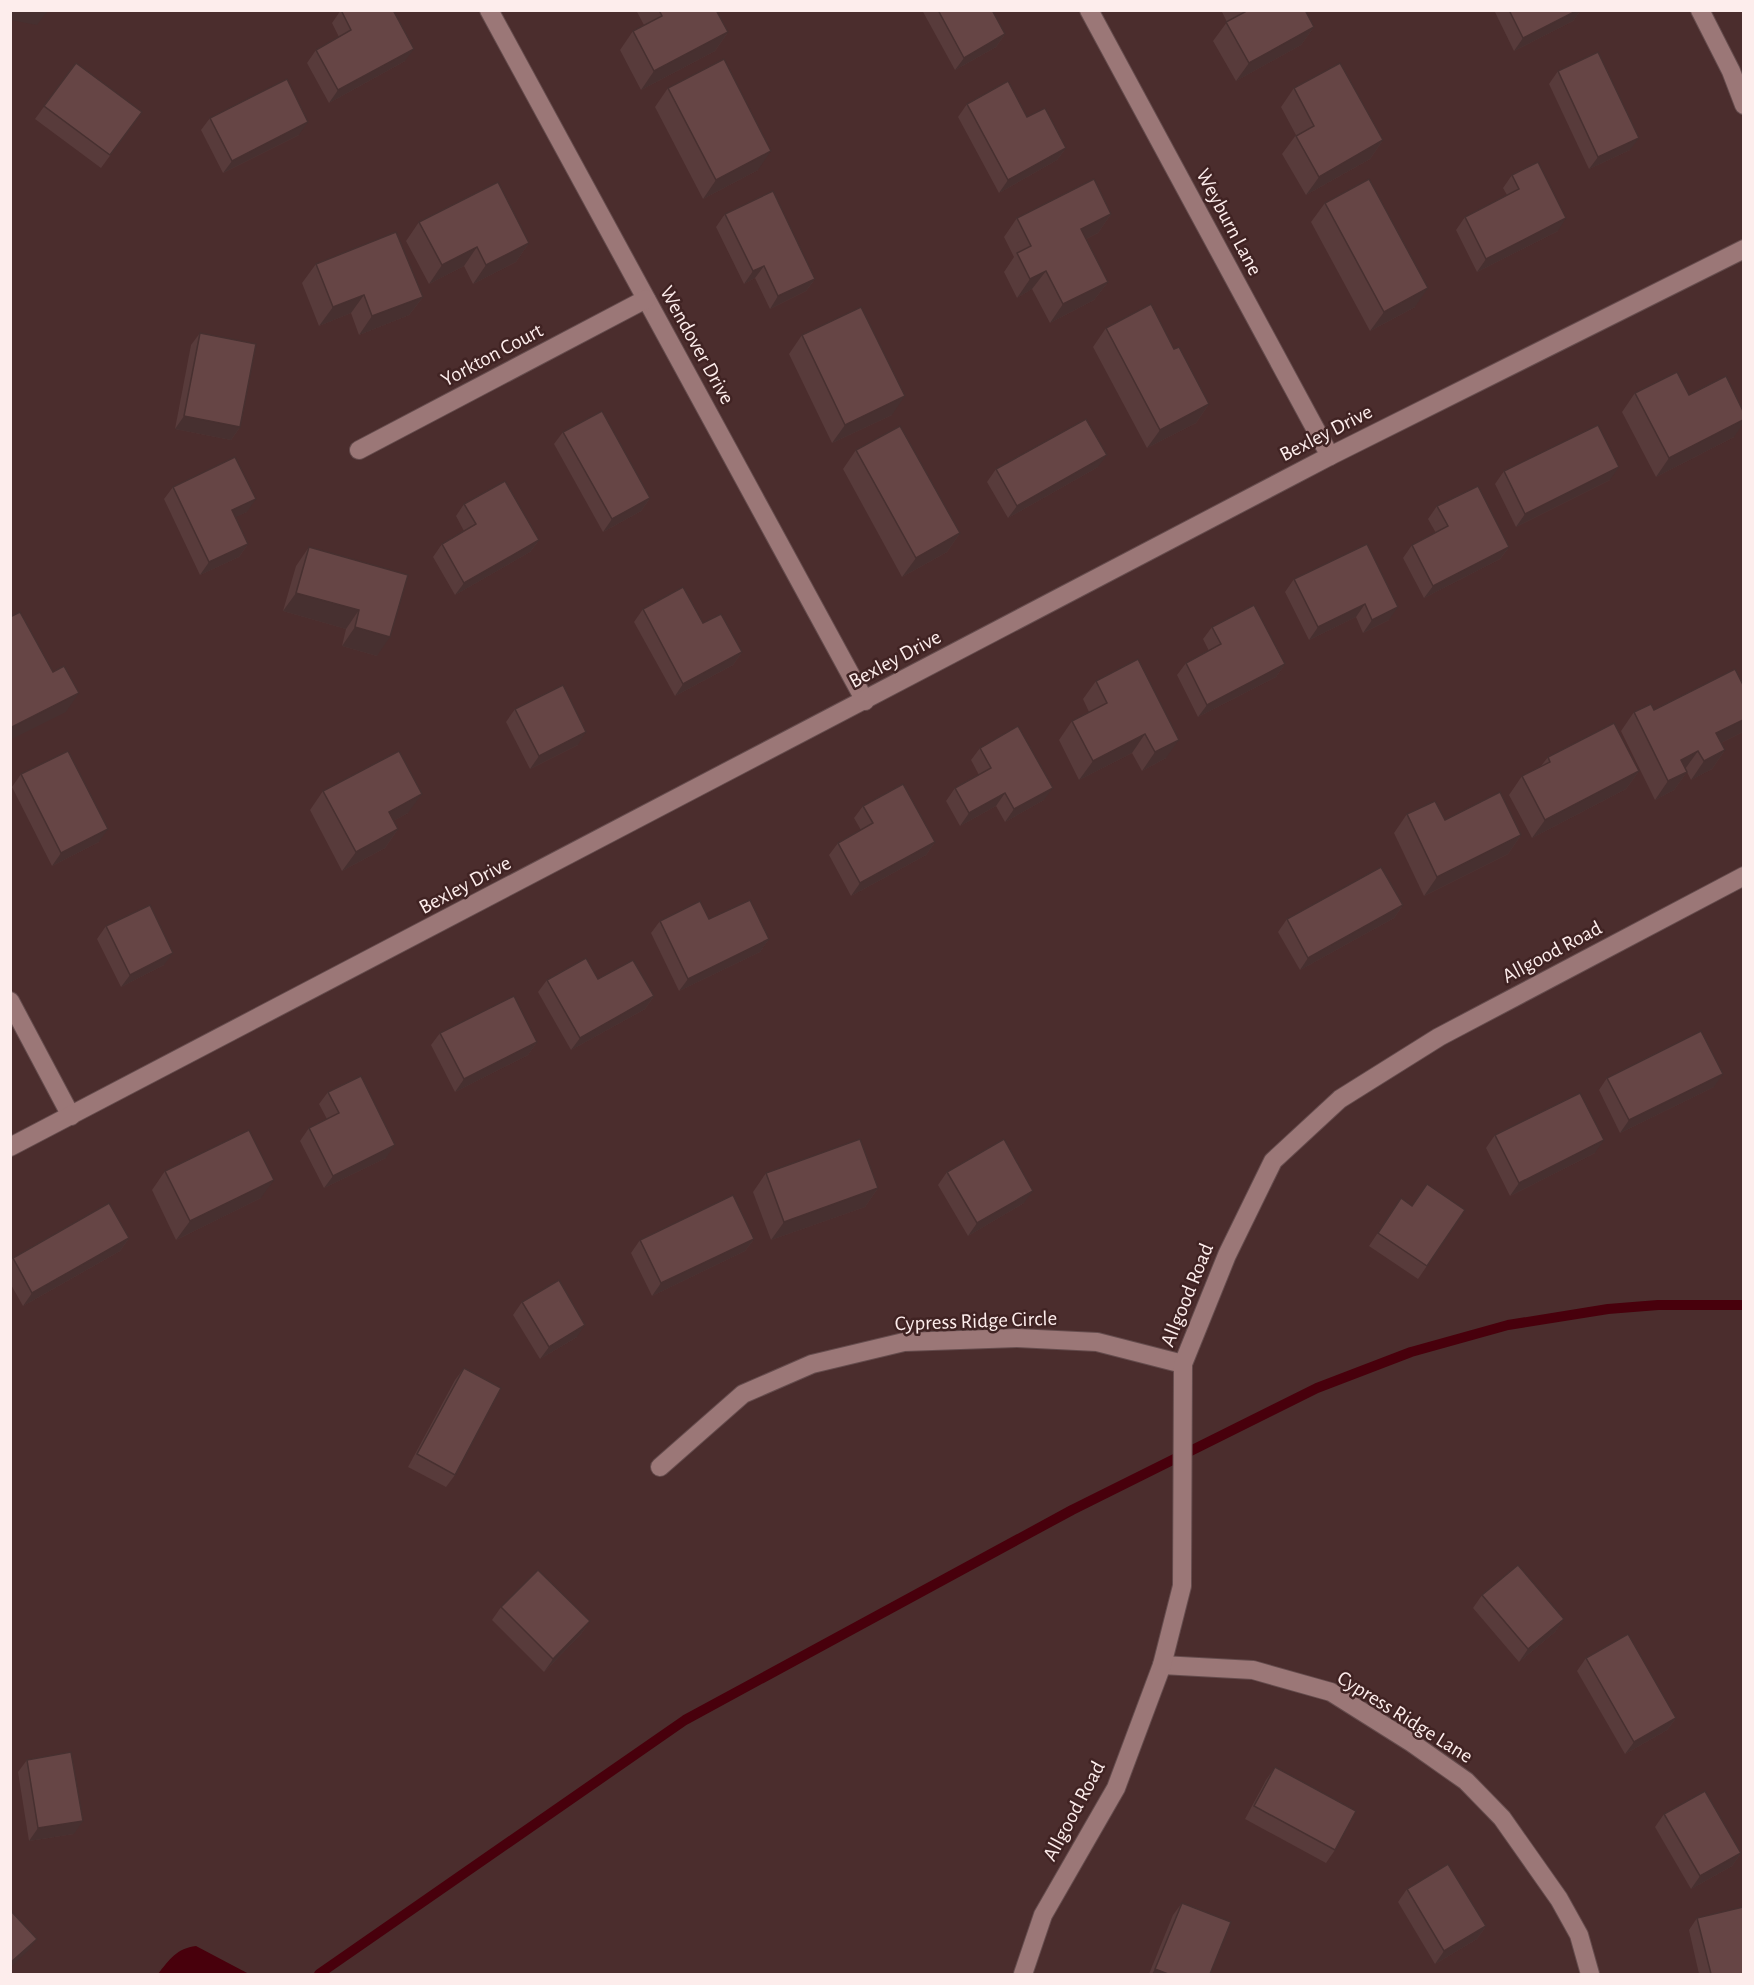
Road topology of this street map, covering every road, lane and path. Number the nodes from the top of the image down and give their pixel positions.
1 (489, 10) edge
2 (1089, 10) edge
3 (1700, 10) edge
4 (1743, 105) edge
5 (1743, 249) edge
6 (646, 299) junction
7 (359, 450) dead end
8 (1329, 456) junction
9 (865, 701) junction
10 (1743, 876) edge
11 (10, 1001) edge
12 (71, 1116) junction
13 (10, 1147) edge
14 (1183, 1364) junction
15 (660, 1467) dead end
16 (1162, 1665) junction
17 (1023, 1974) edge
18 (1590, 1974) edge

1 - 6 street, Wendover Drive
2 - 8 street, Weyburn Lane
3 - 4 street
5 - 8 street, Bexley Drive
6 - 7 street, Yorkton Court
6 - 9 street, Wendover Drive
8 - 9 street, Bexley Drive
9 - 12 street, Bexley Drive
10 - 14 street, Allgood Road
11 - 12 street
12 - 13 street, Bexley Drive
14 - 15 street, Cypress Ridge Circle
14 - 16 street, Allgood Road
16 - 17 street, Allgood Road
16 - 18 street, Cypress Ridge Lane

